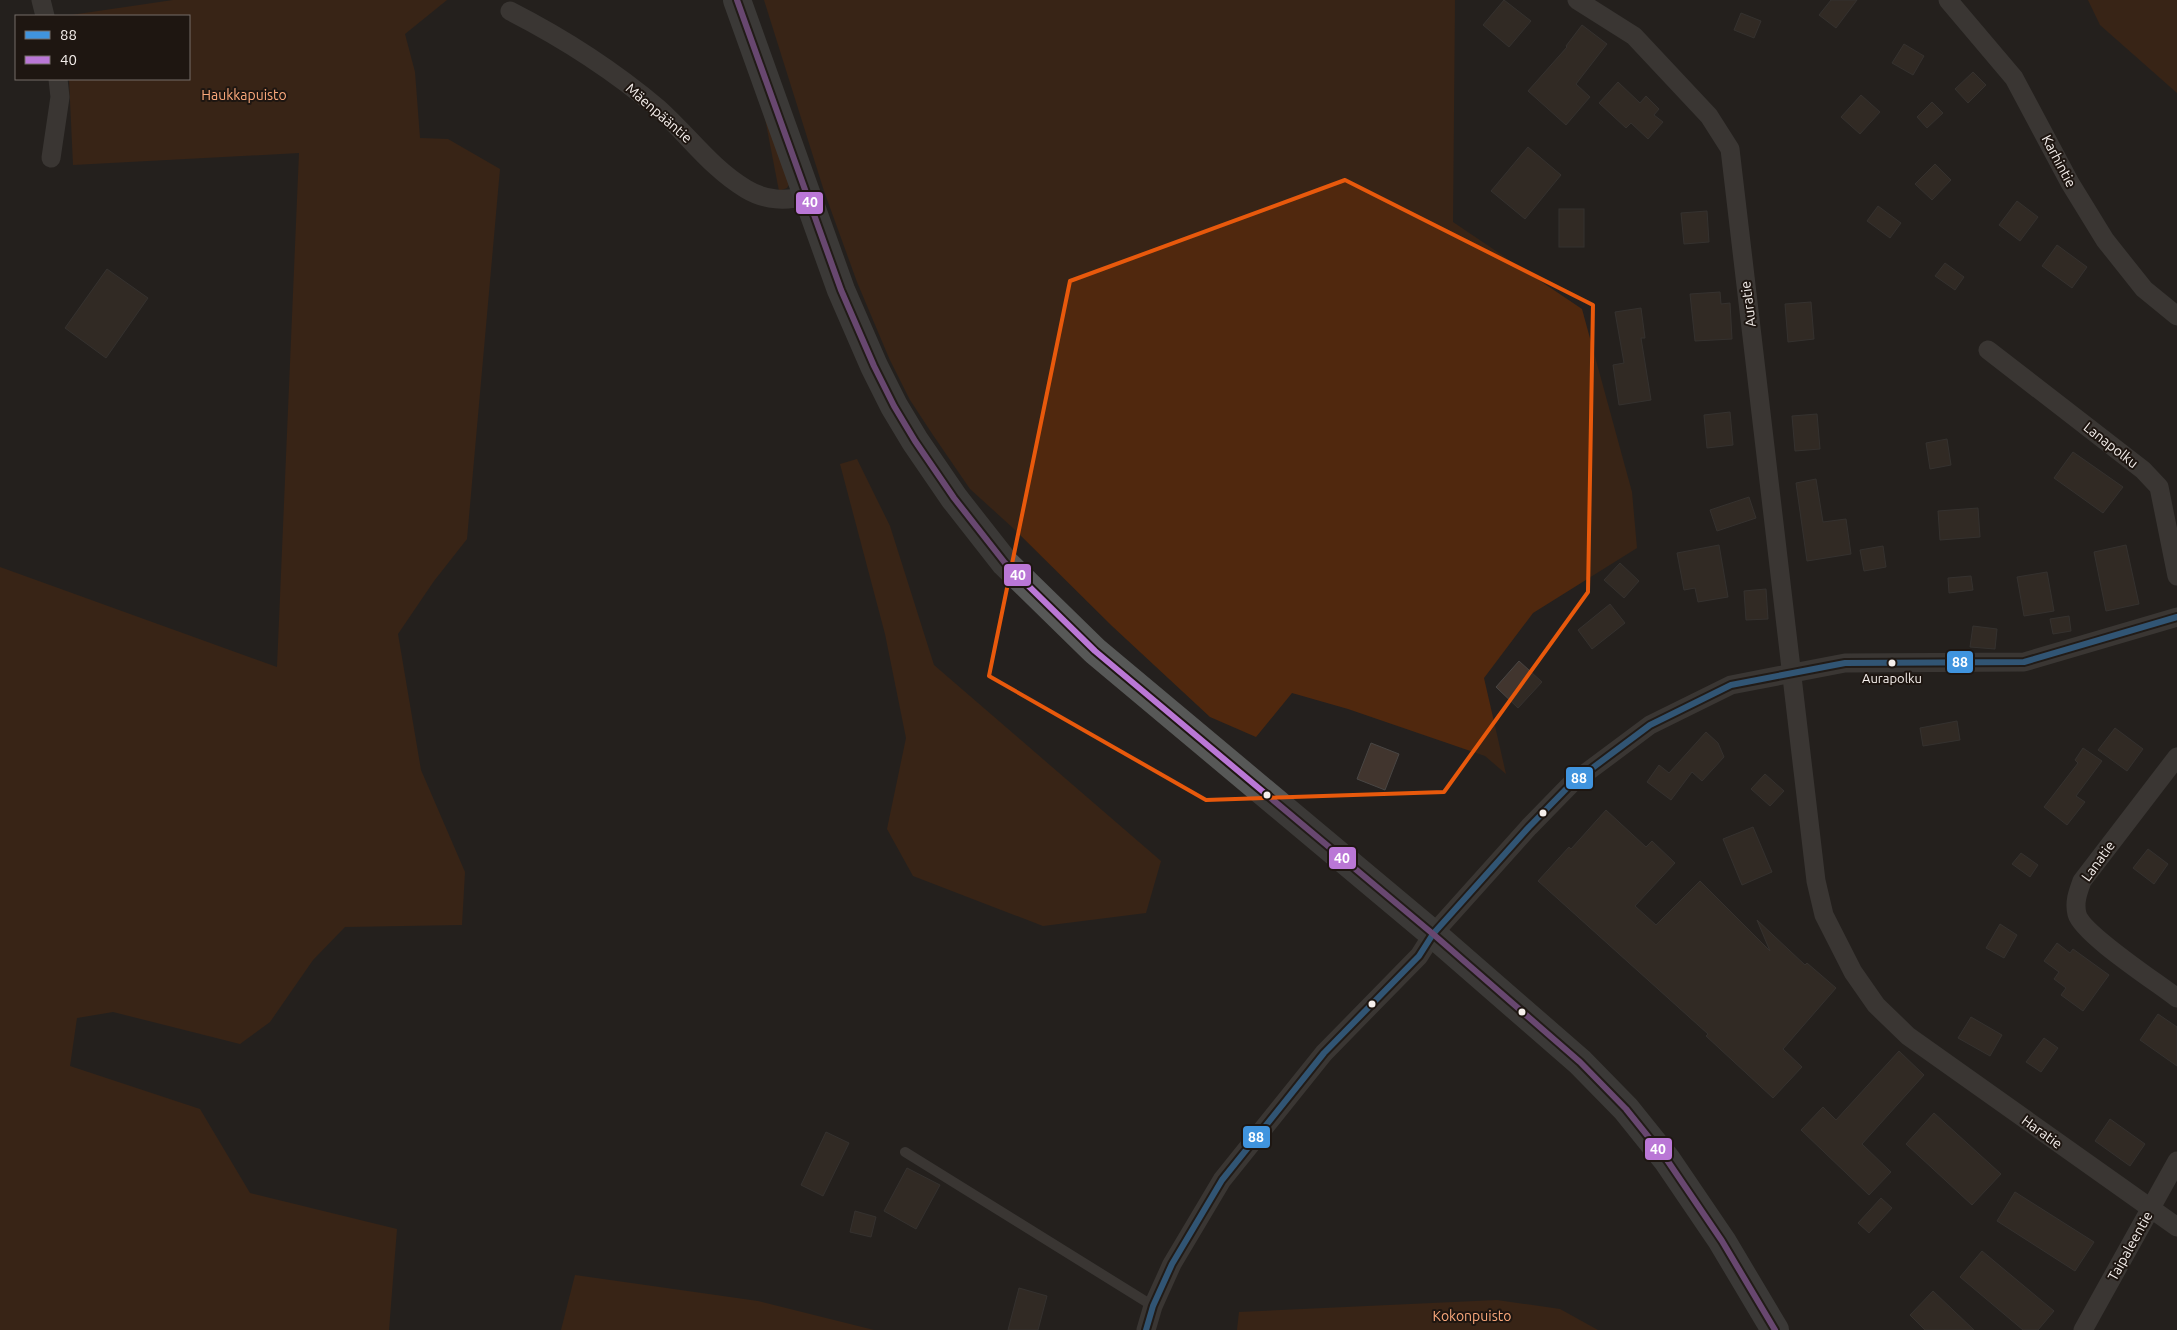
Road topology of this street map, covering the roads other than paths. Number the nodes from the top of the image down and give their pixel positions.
1 (41, 0) edge
2 (737, 0) edge
3 (1577, 0) edge
4 (1948, 0) edge
5 (510, 11) dead end
6 (45, 15) edge
7 (58, 80) edge
8 (51, 158) dead end
9 (808, 196) junction
10 (2177, 316) edge
11 (1988, 350) dead end
12 (2177, 576) edge
13 (2177, 617) edge
14 (1792, 673) junction
15 (2177, 757) edge
16 (1433, 934) junction
17 (2177, 998) edge
18 (905, 1152) dead end
19 (2177, 1161) edge
20 (2151, 1208) junction
21 (2177, 1227) edge
22 (1153, 1306) junction
23 (1146, 1330) edge
24 (1775, 1330) edge
25 (2083, 1330) edge

1 - 6 street
2 - 9 street
3 - 14 street, Auratie
4 - 10 street, Karhintie
5 - 9 street, Mäenpääntie
7 - 8 street
9 - 16 street
11 - 12 street, Lanapolku
13 - 14 street
14 - 16 street
14 - 20 street, Haratie
15 - 17 street, Lanatie
16 - 22 street
16 - 24 street
18 - 22 lane
19 - 20 street, Taipaleentie
20 - 21 street, Haratie
20 - 25 street, Taipaleentie
22 - 23 street

